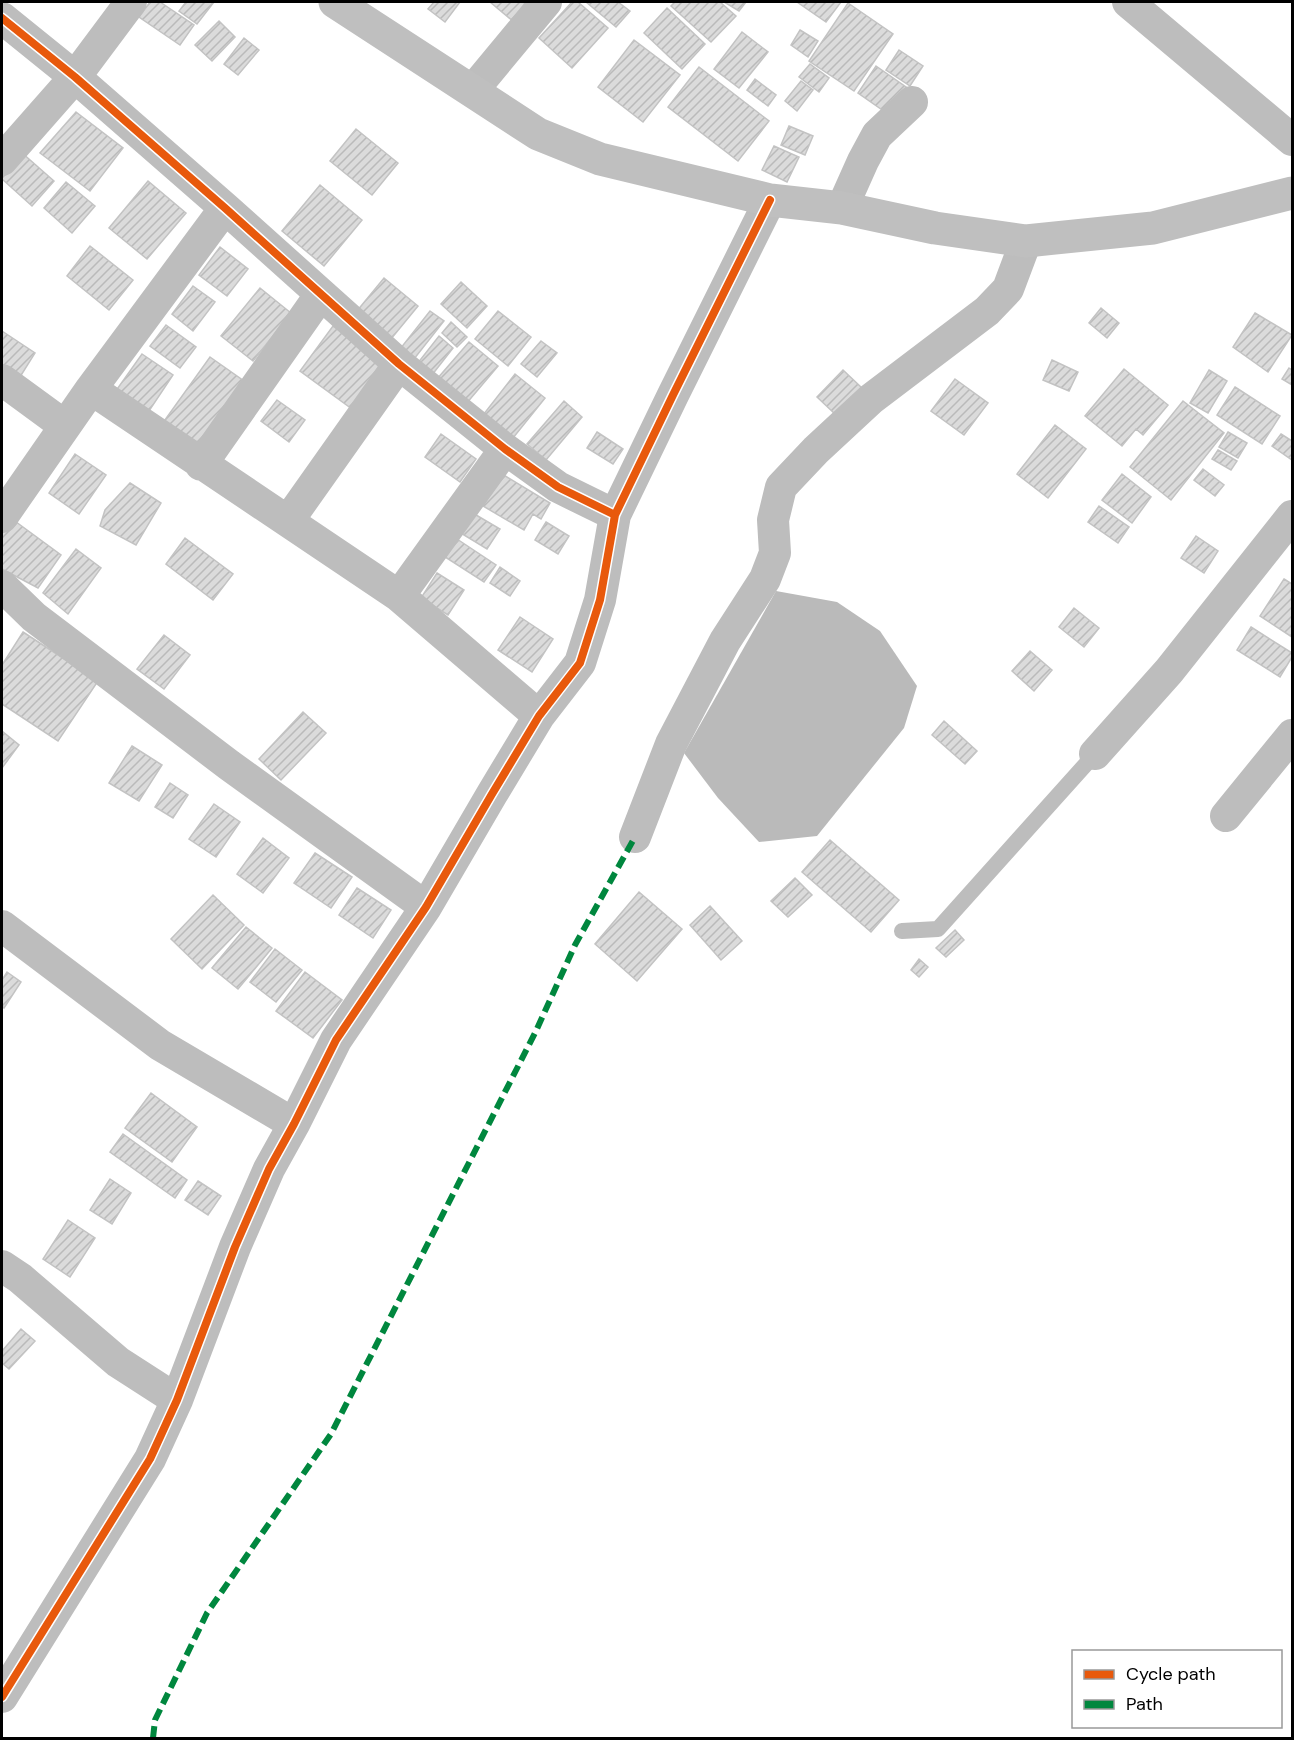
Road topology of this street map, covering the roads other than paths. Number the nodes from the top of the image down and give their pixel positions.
1 (131, 2) edge
2 (335, 2) edge
3 (546, 2) edge
4 (1128, 2) edge
5 (2, 18) edge
6 (75, 77) junction
7 (473, 90) junction
8 (912, 102) dead end
9 (1293, 140) edge
10 (2, 160) edge
11 (1293, 193) edge
12 (770, 200) junction
13 (225, 208) junction
14 (842, 208) junction
15 (1026, 241) junction
16 (321, 294) junction
17 (399, 364) junction
18 (2, 380) edge
19 (91, 389) junction
20 (65, 426) junction
21 (505, 449) junction
22 (201, 465) junction
23 (615, 515) junction
24 (1293, 516) edge
25 (2, 517) edge
26 (288, 520) junction
27 (2, 586) edge
28 (399, 596) junction
29 (539, 716) junction
30 (1293, 735) edge
31 (1095, 754) joint
32 (1226, 816) dead end
33 (635, 837) dead end
34 (426, 907) junction
35 (2, 926) edge
36 (902, 931) dead end
37 (294, 1124) junction
38 (2, 1266) edge
39 (177, 1400) junction
40 (4, 1685) edge

1 - 6 street
2 - 7 main road
3 - 7 street
4 - 9 street
5 - 6 street
6 - 10 street
6 - 13 street
7 - 12 main road
8 - 14 street
11 - 15 main road
12 - 14 main road
12 - 23 street
13 - 16 street
13 - 19 street
14 - 15 main road
15 - 33 street
16 - 17 street
16 - 22 street
17 - 21 street
17 - 26 street
18 - 20 street
19 - 20 street
19 - 22 street
20 - 25 street
21 - 23 street
21 - 28 street
22 - 26 street
23 - 29 street
24 - 31 street
26 - 28 street
27 - 34 street
28 - 29 street
29 - 34 street
30 - 32 street
31 - 36 lane
34 - 37 street
35 - 37 street
37 - 39 street
38 - 39 street
39 - 40 street

